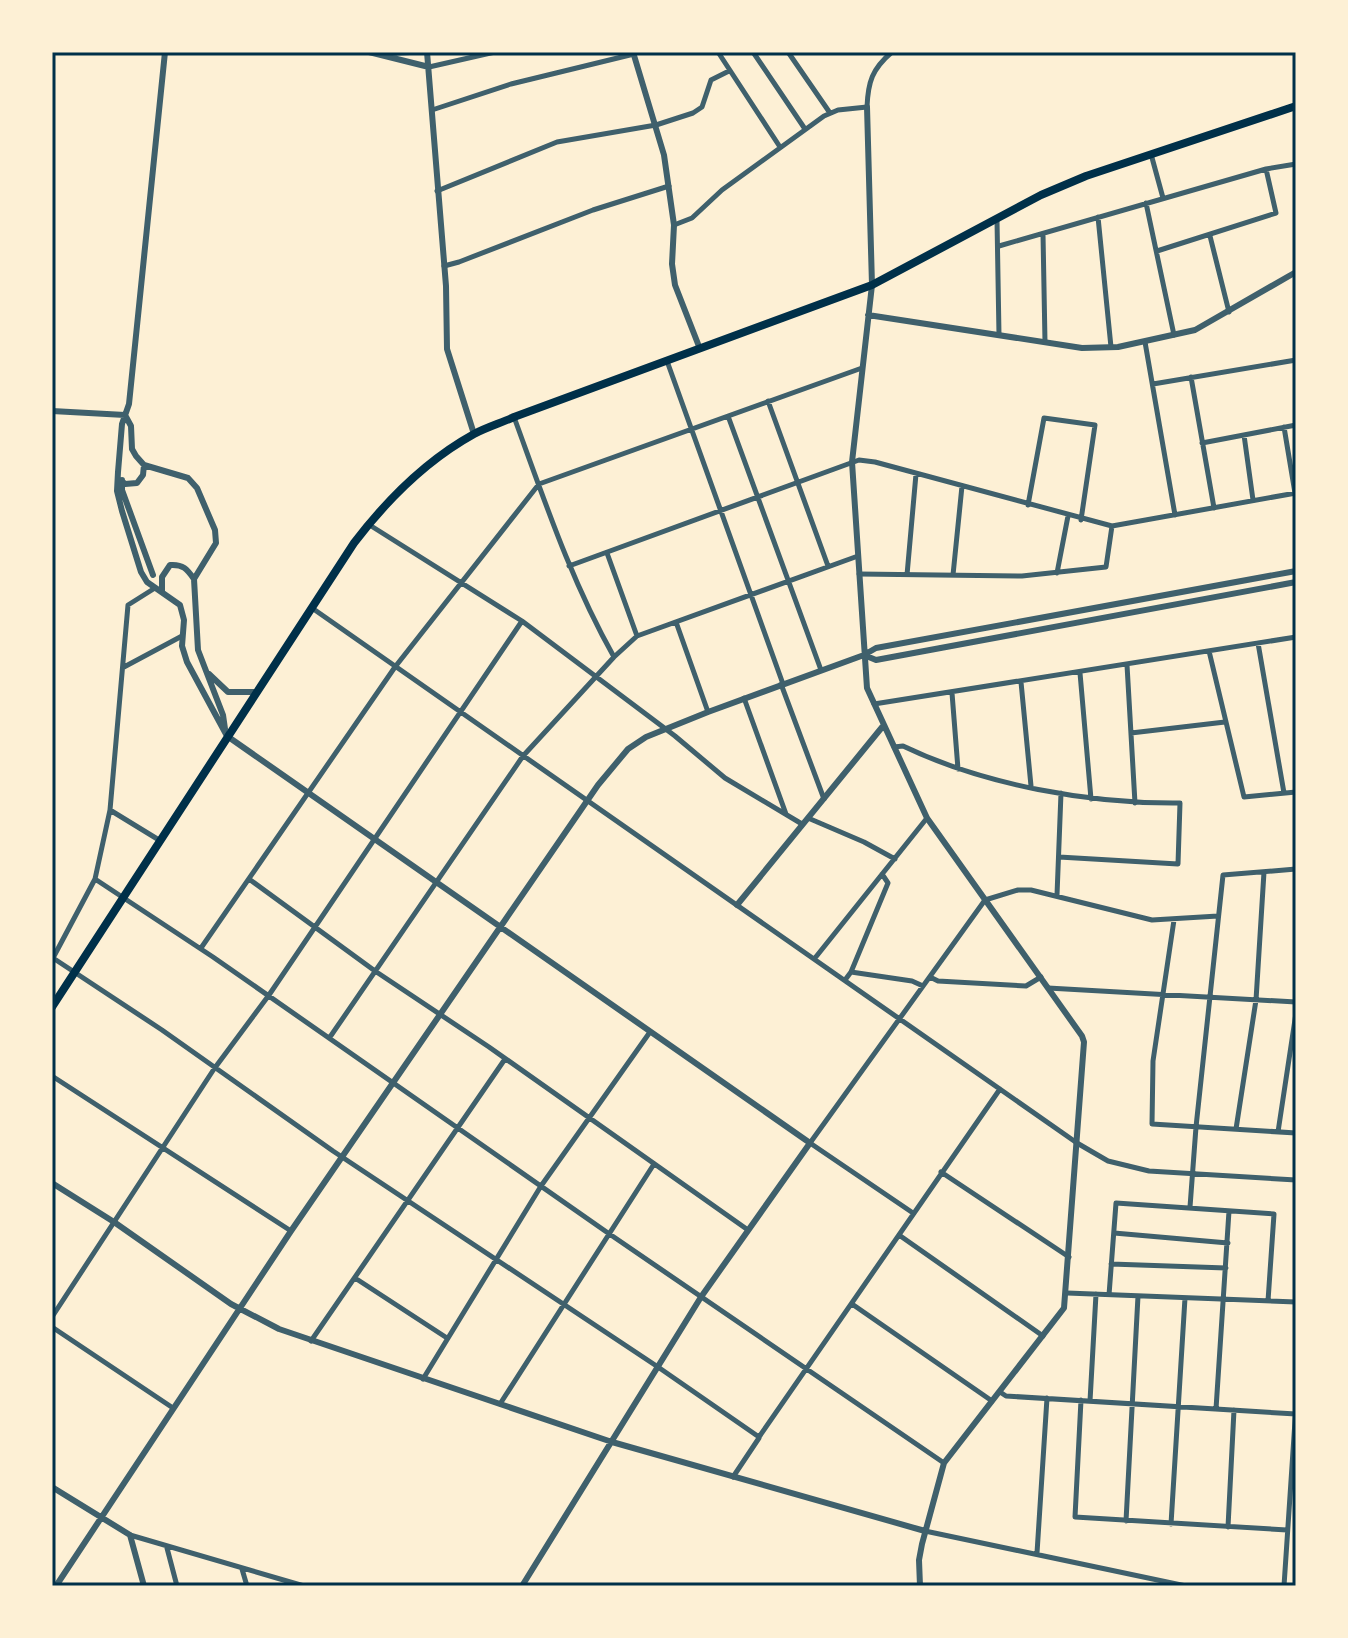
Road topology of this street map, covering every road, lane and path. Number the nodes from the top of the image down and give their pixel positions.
1 (165, 52) edge
2 (369, 52) edge
3 (410, 52) edge
4 (427, 52) edge
5 (495, 52) edge
6 (718, 52) edge
7 (753, 52) edge
8 (788, 52) edge
9 (892, 52) edge
10 (379, 53) edge
11 (633, 53) edge
12 (429, 67) junction
13 (729, 71) junction
14 (1296, 106) edge
15 (867, 107) junction
16 (432, 110) junction
17 (830, 113) junction
18 (656, 125) junction
19 (805, 129) junction
20 (780, 147) junction
21 (1151, 154) junction
22 (1296, 164) edge
23 (1266, 169) junction
24 (669, 186) junction
25 (437, 191) junction
26 (1163, 198) junction
27 (1146, 203) junction
28 (1098, 217) junction
29 (997, 218) junction
30 (674, 225) junction
31 (1043, 234) junction
32 (1210, 236) junction
33 (999, 246) junction
34 (1157, 251) junction
35 (444, 266) junction
36 (1296, 272) edge
37 (872, 285) junction
38 (1229, 312) junction
39 (868, 315) junction
40 (999, 335) junction
41 (1174, 335) junction
42 (1045, 342) junction
43 (1145, 342) junction
44 (1111, 348) junction
45 (700, 349) junction
46 (1296, 360) edge
47 (667, 361) junction
48 (862, 368) junction
49 (1191, 377) junction
50 (1153, 384) junction
51 (768, 401) junction
52 (52, 411) edge
53 (125, 415) junction
54 (728, 416) junction
55 (514, 417) junction
56 (1296, 425) edge
57 (1284, 427) junction
58 (691, 428) junction
59 (474, 434) junction
60 (1244, 435) junction
61 (1202, 443) junction
62 (852, 462) junction
63 (144, 465) junction
64 (118, 472) junction
65 (916, 474) junction
66 (122, 480) junction
67 (798, 483) junction
68 (539, 484) junction
69 (962, 486) junction
70 (1296, 493) edge
71 (758, 498) junction
72 (1253, 500) junction
73 (1028, 505) junction
74 (1214, 508) junction
75 (721, 511) junction
76 (1175, 515) junction
77 (1068, 516) junction
78 (1081, 520) junction
79 (368, 524) junction
80 (1112, 526) junction
81 (607, 553) junction
82 (858, 556) junction
83 (569, 566) junction
84 (828, 566) junction
85 (1296, 571) edge
86 (1057, 573) junction
87 (859, 574) junction
88 (153, 575) dead end
89 (907, 575) junction
90 (953, 575) junction
91 (194, 579) junction
92 (788, 580) junction
93 (1296, 582) edge
94 (463, 583) junction
95 (158, 590) junction
96 (750, 594) junction
97 (311, 608) junction
98 (522, 621) junction
99 (676, 622) junction
100 (182, 636) junction
101 (637, 636) junction
102 (1296, 637) edge
103 (1258, 643) junction
104 (1209, 651) junction
105 (864, 655) junction
106 (614, 657) junction
107 (1127, 665) junction
108 (395, 667) junction
109 (123, 668) junction
110 (204, 668) junction
111 (821, 670) junction
112 (1080, 673) junction
113 (596, 677) junction
114 (1021, 682) junction
115 (782, 684) junction
116 (257, 692) junction
117 (952, 693) junction
118 (744, 698) junction
119 (874, 704) junction
120 (459, 712) junction
121 (708, 712) junction
122 (1225, 722) junction
123 (883, 726) junction
124 (664, 728) junction
125 (1131, 733) junction
126 (227, 736) junction
127 (894, 747) junction
128 (523, 756) junction
129 (958, 769) junction
130 (1031, 786) junction
131 (1296, 792) edge
132 (308, 793) junction
133 (1061, 793) junction
134 (1284, 793) junction
135 (824, 799) junction
136 (1091, 799) junction
137 (587, 800) junction
138 (1135, 803) junction
139 (110, 810) junction
140 (786, 814) junction
141 (927, 818) junction
142 (805, 821) junction
143 (374, 838) junction
144 (159, 840) junction
145 (1059, 857) junction
146 (895, 859) junction
147 (1296, 869) edge
148 (1264, 872) junction
149 (882, 874) junction
150 (95, 879) junction
151 (249, 879) junction
152 (437, 882) junction
153 (1057, 895) junction
154 (122, 897) junction
155 (985, 900) junction
156 (737, 905) junction
157 (1218, 916) junction
158 (1174, 920) junction
159 (316, 926) junction
160 (500, 927) junction
161 (201, 948) junction
162 (815, 958) junction
163 (375, 971) junction
164 (851, 972) junction
165 (74, 973) junction
166 (930, 977) junction
167 (1041, 977) junction
168 (845, 980) junction
169 (923, 986) junction
170 (1048, 988) junction
171 (1163, 994) junction
172 (269, 995) junction
173 (1209, 997) junction
174 (1256, 1000) junction
175 (1296, 1002) edge
176 (52, 1007) edge
177 (439, 1013) junction
178 (1296, 1013) edge
179 (899, 1019) junction
180 (650, 1032) junction
181 (330, 1037) junction
182 (505, 1059) junction
183 (214, 1069) junction
184 (52, 1076) edge
185 (392, 1081) junction
186 (1000, 1089) junction
187 (588, 1117) junction
188 (459, 1126) junction
189 (1196, 1127) junction
190 (1236, 1129) junction
191 (1278, 1132) junction
192 (1296, 1133) edge
193 (810, 1143) junction
194 (1077, 1143) junction
195 (164, 1149) junction
196 (342, 1157) junction
197 (654, 1164) junction
198 (941, 1172) junction
199 (1192, 1174) junction
200 (1296, 1180) edge
201 (52, 1183) edge
202 (541, 1186) junction
203 (408, 1200) junction
204 (1190, 1207) junction
205 (1229, 1210) junction
206 (913, 1213) junction
207 (114, 1222) junction
208 (748, 1230) junction
209 (291, 1231) junction
210 (608, 1233) junction
211 (1114, 1233) junction
212 (899, 1235) junction
213 (1228, 1243) junction
214 (1069, 1257) junction
215 (496, 1259) junction
216 (1111, 1264) junction
217 (1226, 1268) junction
218 (355, 1278) junction
219 (1067, 1293) junction
220 (1096, 1294) junction
221 (1109, 1295) junction
222 (1138, 1296) junction
223 (701, 1297) junction
224 (1185, 1298) junction
225 (1224, 1300) junction
226 (1268, 1301) junction
227 (1296, 1302) edge
228 (563, 1303) junction
229 (852, 1304) junction
230 (240, 1309) junction
231 (52, 1317) edge
232 (52, 1327) edge
233 (1043, 1336) junction
234 (447, 1338) junction
235 (311, 1341) junction
236 (658, 1367) junction
237 (807, 1368) junction
238 (423, 1379) junction
239 (1000, 1392) junction
240 (1047, 1398) junction
241 (1081, 1400) junction
242 (992, 1401) junction
243 (1090, 1401) junction
244 (500, 1404) junction
245 (1133, 1404) junction
246 (1296, 1406) edge
247 (1179, 1407) junction
248 (173, 1408) junction
249 (1216, 1409) junction
250 (1234, 1410) junction
251 (1296, 1414) edge
252 (759, 1437) junction
253 (612, 1442) junction
254 (944, 1463) junction
255 (733, 1477) junction
256 (52, 1487) edge
257 (1293, 1499) edge
258 (101, 1518) junction
259 (1126, 1521) junction
260 (1171, 1524) junction
261 (1228, 1527) junction
262 (1287, 1530) junction
263 (925, 1531) junction
264 (130, 1535) junction
265 (166, 1547) junction
266 (1037, 1553) junction
267 (242, 1568) junction
268 (56, 1586) edge
269 (144, 1586) edge
270 (177, 1586) edge
271 (247, 1586) edge
272 (304, 1586) edge
273 (522, 1586) edge
274 (920, 1586) edge
275 (1186, 1586) edge
276 (1284, 1586) edge

1 - 53 street
2 - 10 street
3 - 10 street
4 - 12 street
5 - 12 street
6 - 13 street
7 - 19 street
8 - 17 street
9 - 15 street
10 - 12 street
11 - 16 street
11 - 18 street
12 - 16 street
13 - 18 street
13 - 20 street
14 - 21 main road
15 - 17 street
15 - 37 street
16 - 25 street
17 - 19 street
18 - 24 street
18 - 25 street
19 - 20 street
20 - 30 street
21 - 26 street
21 - 29 main road
22 - 23 street
23 - 26 street
23 - 32 street
24 - 30 street
24 - 35 street
25 - 35 street
26 - 27 street
27 - 28 street
27 - 34 street
28 - 31 street
28 - 44 street
29 - 33 street
29 - 37 main road
30 - 45 street
31 - 33 street
31 - 42 street
32 - 34 street
32 - 38 street
33 - 40 street
34 - 41 street
35 - 59 street
36 - 38 street
37 - 39 street
37 - 45 main road
38 - 41 street
39 - 40 street
39 - 48 street
40 - 42 street
41 - 43 street
42 - 44 street
43 - 44 street
43 - 50 street
45 - 47 main road
46 - 49 street
47 - 55 main road
47 - 58 street
48 - 51 street
48 - 62 street
49 - 50 street
49 - 61 street
50 - 76 street
51 - 54 street
51 - 67 street
52 - 53 street
53 - 63 street
53 - 64 street
54 - 58 street
54 - 71 street
55 - 59 main road
55 - 68 street
56 - 57 street
57 - 60 street
57 - 70 street
58 - 68 street
58 - 75 street
59 - 79 main road
60 - 61 street
60 - 72 street
61 - 74 street
62 - 65 street
62 - 67 street
62 - 82 street
63 - 66 street
63 - 91 street
64 - 66 street
64 - 95 street
65 - 69 street
65 - 89 street
66 - 88 street
67 - 71 street
67 - 84 street
68 - 83 street
68 - 94 street
69 - 73 street
69 - 90 street
70 - 72 street
71 - 75 street
71 - 92 street
72 - 74 street
73 - 77 street
73 - 78 street
74 - 76 street
75 - 81 street
75 - 96 street
76 - 80 street
77 - 78 street
77 - 86 street
78 - 80 street
79 - 94 street
79 - 97 main road
80 - 86 street
81 - 83 street
81 - 101 street
82 - 84 street
82 - 87 street
83 - 106 street
84 - 92 street
85 - 105 street
86 - 90 street
87 - 89 street
87 - 105 street
89 - 90 street
91 - 95 street
91 - 110 street
92 - 96 street
92 - 111 street
93 - 105 street
94 - 98 street
94 - 108 street
95 - 100 street
95 - 109 street
96 - 99 street
96 - 115 street
97 - 108 street
97 - 116 main road
98 - 113 street
98 - 120 street
99 - 101 street
99 - 121 street
100 - 109 street
100 - 126 street
101 - 106 street
102 - 103 street
103 - 104 street
103 - 134 street
104 - 107 street
104 - 122 street
105 - 111 street
105 - 119 street
106 - 113 street
107 - 112 street
107 - 125 street
108 - 120 street
108 - 132 street
109 - 139 street
110 - 116 street
110 - 126 street
111 - 115 street
112 - 114 street
112 - 136 street
113 - 124 street
113 - 128 street
114 - 117 street
114 - 130 street
115 - 118 street
115 - 135 street
116 - 126 main road
117 - 119 street
117 - 129 street
118 - 121 street
118 - 140 street
119 - 123 street
120 - 128 street
120 - 143 street
121 - 124 street
122 - 125 street
122 - 134 street
123 - 127 street
123 - 135 street
124 - 137 street
124 - 140 street
125 - 138 street
126 - 132 street
126 - 144 main road
127 - 129 street
127 - 141 street
128 - 137 street
128 - 152 street
129 - 130 street
130 - 133 street
131 - 134 street
132 - 143 street
132 - 151 street
133 - 136 street
133 - 145 street
135 - 142 street
136 - 138 street
137 - 156 street
137 - 160 street
138 - 145 street
139 - 144 street
139 - 150 street
140 - 142 street
141 - 146 street
141 - 155 street
142 - 146 street
142 - 156 street
143 - 152 street
143 - 159 street
144 - 154 main road
145 - 153 street
146 - 149 street
147 - 148 street
148 - 157 street
148 - 174 street
149 - 162 street
149 - 164 street
150 - 154 street
150 - 165 street
151 - 159 street
151 - 161 street
152 - 160 street
152 - 163 street
153 - 155 street
153 - 158 street
154 - 161 street
154 - 165 main road
155 - 166 street
155 - 167 street
156 - 162 street
157 - 158 street
157 - 173 street
158 - 171 street
159 - 163 street
159 - 172 street
160 - 177 street
160 - 180 street
161 - 172 street
162 - 168 street
163 - 177 street
163 - 181 street
164 - 168 street
164 - 169 street
165 - 176 main road
165 - 183 street
166 - 167 street
166 - 169 street
167 - 170 street
168 - 179 street
169 - 179 street
170 - 171 street
170 - 194 street
171 - 173 street
171 - 189 street
172 - 181 street
172 - 183 street
173 - 174 street
173 - 189 street
174 - 175 street
174 - 190 street
177 - 182 street
177 - 185 street
178 - 191 street
179 - 186 street
179 - 193 street
180 - 187 street
180 - 193 street
181 - 185 street
182 - 187 street
182 - 188 street
183 - 195 street
183 - 196 street
184 - 195 street
185 - 188 street
185 - 196 street
186 - 194 street
186 - 198 street
187 - 197 street
187 - 202 street
188 - 202 street
188 - 203 street
189 - 190 street
189 - 199 street
190 - 191 street
191 - 192 street
193 - 206 street
193 - 208 street
194 - 199 street
194 - 214 street
195 - 207 street
195 - 209 street
196 - 203 street
196 - 209 street
197 - 208 street
197 - 210 street
198 - 206 street
198 - 214 street
199 - 200 street
199 - 204 street
201 - 207 street
202 - 210 street
202 - 215 street
203 - 215 street
203 - 218 street
204 - 205 street
204 - 211 street
205 - 213 street
205 - 226 street
206 - 212 street
207 - 230 street
207 - 231 street
208 - 223 street
209 - 230 street
210 - 223 street
210 - 228 street
211 - 213 street
211 - 216 street
212 - 229 street
212 - 233 street
213 - 217 street
214 - 219 street
215 - 228 street
215 - 234 street
216 - 217 street
216 - 221 street
217 - 225 street
218 - 234 street
218 - 235 street
219 - 220 street
219 - 233 street
220 - 221 street
220 - 243 street
221 - 222 street
222 - 224 street
222 - 245 street
223 - 236 street
223 - 237 street
224 - 225 street
224 - 247 street
225 - 226 street
225 - 249 street
226 - 227 street
228 - 236 street
228 - 244 street
229 - 237 street
229 - 242 street
230 - 235 street
230 - 248 street
232 - 248 street
233 - 239 street
234 - 238 street
235 - 238 street
236 - 252 street
236 - 253 street
237 - 252 street
237 - 254 street
238 - 244 street
239 - 240 street
239 - 242 street
240 - 241 street
240 - 266 street
241 - 243 street
241 - 259 street
242 - 254 street
243 - 245 street
244 - 253 street
245 - 247 street
245 - 259 street
246 - 251 street
247 - 249 street
247 - 260 street
248 - 258 street
249 - 250 street
250 - 251 street
250 - 261 street
251 - 257 street
252 - 255 street
253 - 255 street
253 - 273 street
254 - 263 street
255 - 263 street
256 - 258 street
257 - 262 street
258 - 264 street
258 - 268 street
259 - 260 street
260 - 261 street
261 - 262 street
262 - 276 street
263 - 266 street
263 - 274 street
264 - 265 street
264 - 269 street
265 - 267 street
265 - 270 street
266 - 275 street
267 - 271 street
267 - 272 street

